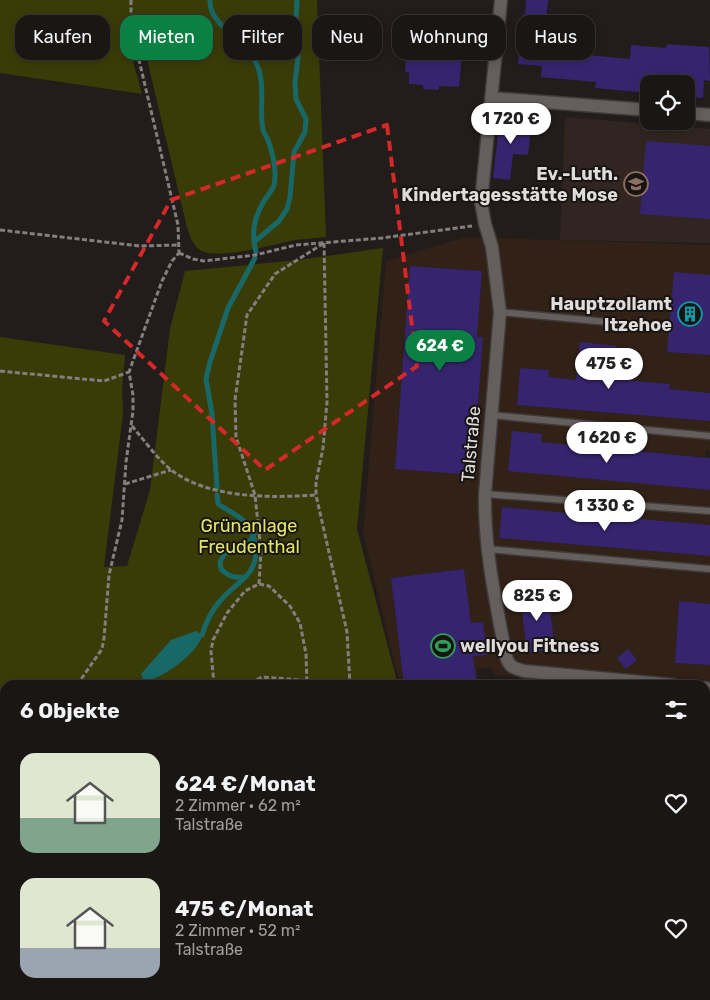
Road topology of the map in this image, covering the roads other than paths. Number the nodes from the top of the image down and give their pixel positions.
1 (501, 0) edge
2 (491, 98) junction
3 (640, 109) edge
4 (695, 114) edge
5 (710, 115) edge
6 (500, 312) junction
7 (662, 327) dead end
8 (491, 415) junction
9 (710, 436) edge
10 (485, 494) junction
11 (710, 511) edge
12 (487, 549) junction
13 (710, 569) edge
14 (620, 680) edge

1 - 2 street, Talstraße
2 - 3 street
2 - 6 street, Talstraße
4 - 5 street
6 - 7 lane
6 - 8 street, Talstraße
8 - 9 lane
8 - 10 street, Talstraße
10 - 11 lane
10 - 12 street, Talstraße
12 - 13 lane
12 - 14 street, Talstraße

